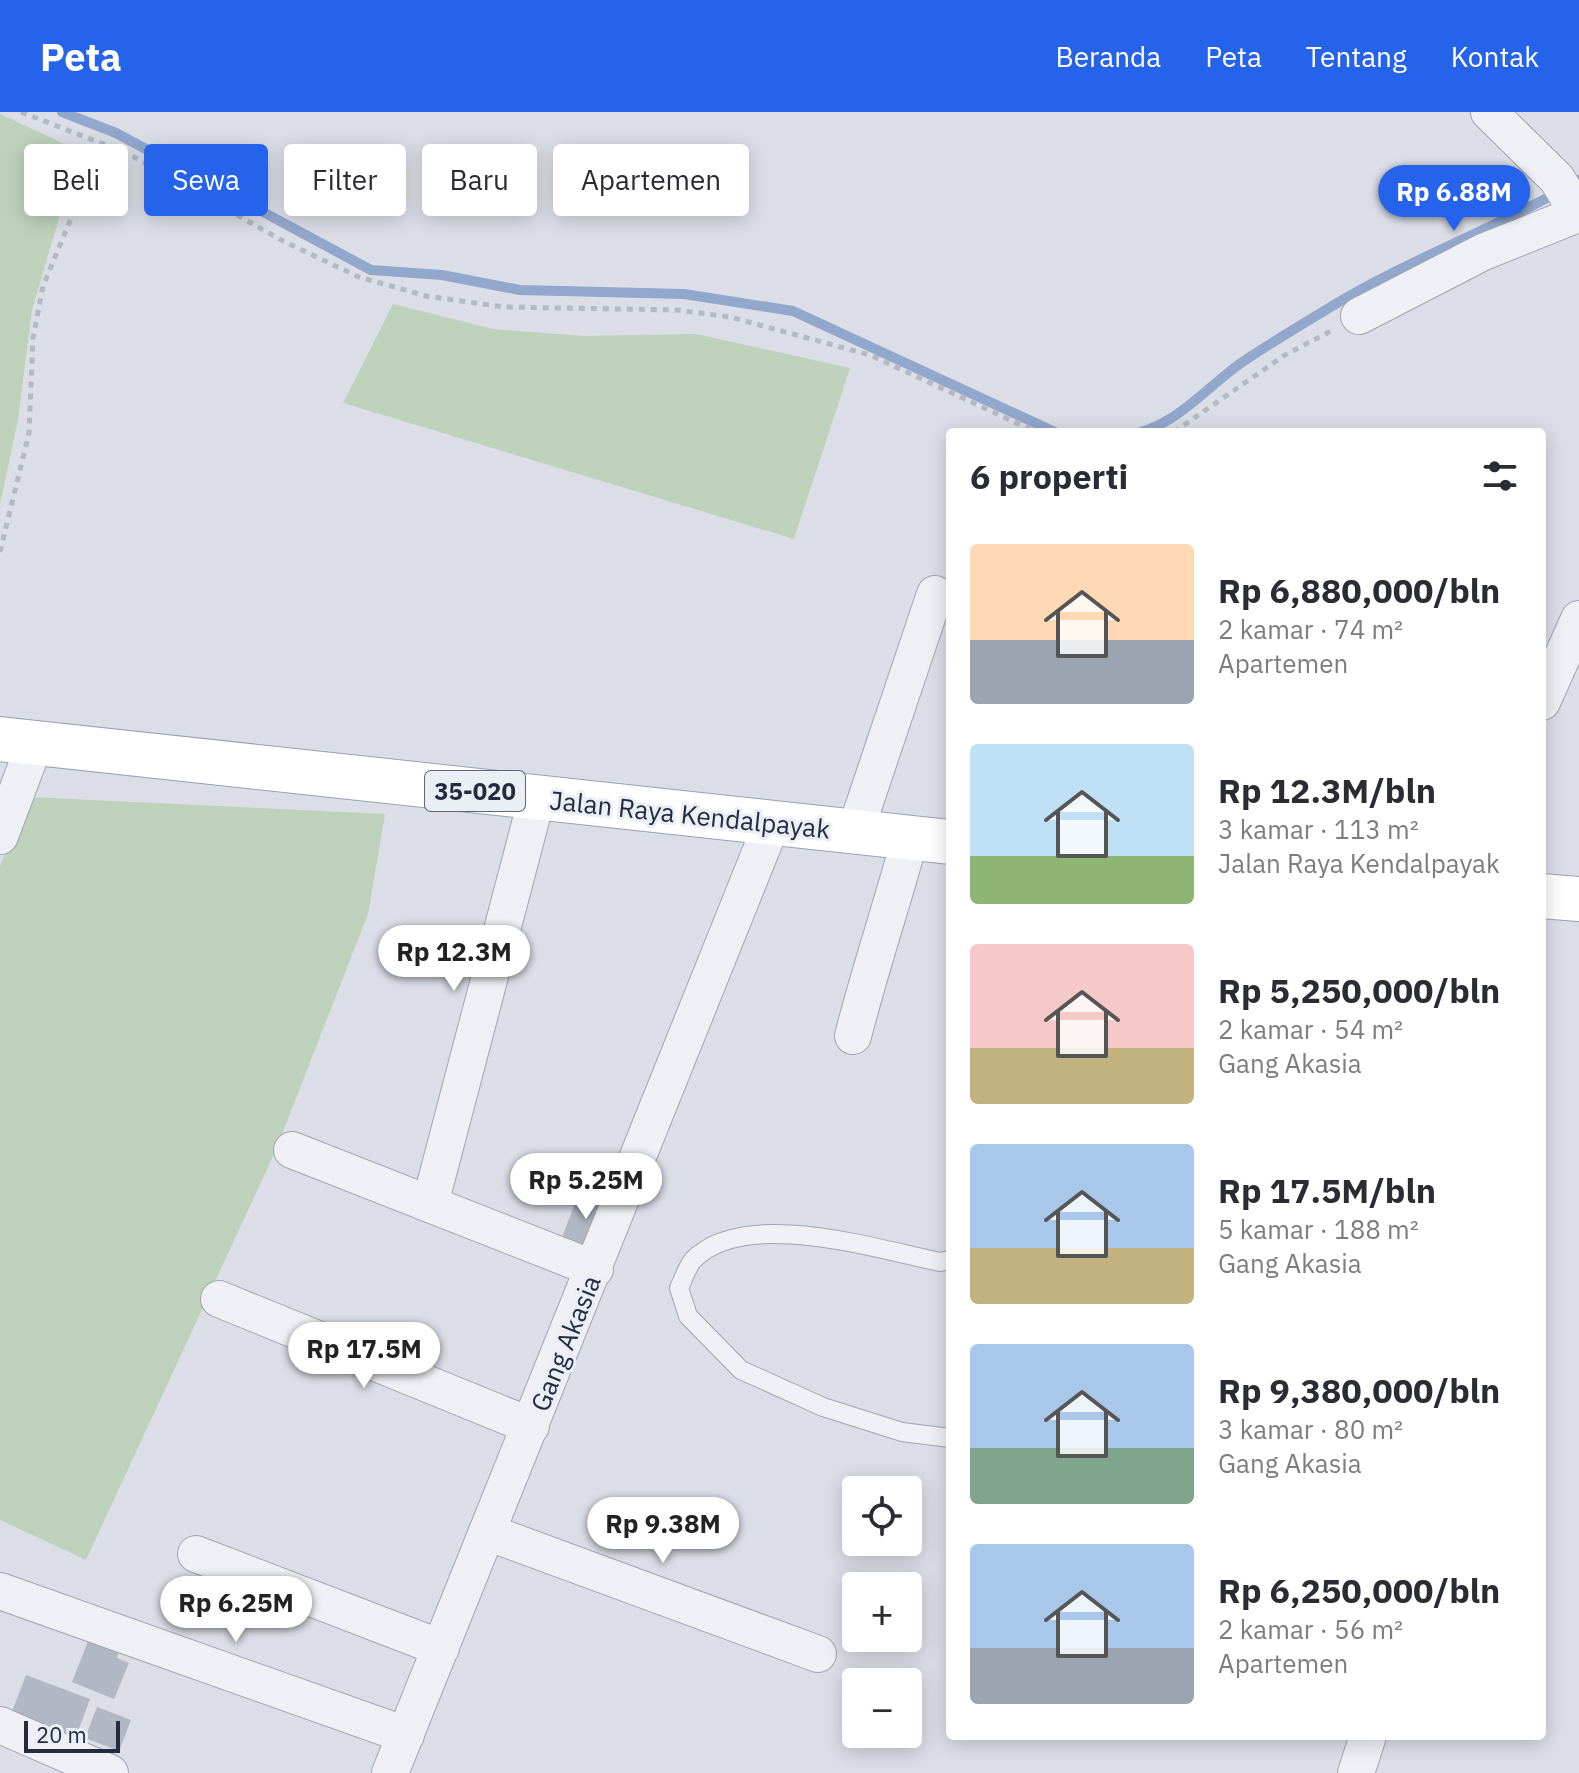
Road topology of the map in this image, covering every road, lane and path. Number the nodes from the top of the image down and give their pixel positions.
1 (21, 112) edge
2 (1489, 112) edge
3 (102, 144) edge
4 (128, 154) edge
5 (1572, 204) edge
6 (72, 216) edge
7 (1359, 316) joint
8 (1027, 428) edge
9 (1180, 428) edge
10 (0, 552) edge
11 (935, 594) dead end
12 (1579, 619) edge
13 (1546, 693) edge
14 (17, 741) edge
15 (537, 797) junction
16 (772, 823) junction
17 (855, 832) junction
18 (0, 836) edge
19 (930, 840) edge
20 (1546, 896) edge
21 (1579, 899) edge
22 (853, 1036) dead end
23 (292, 1150) dead end
24 (430, 1204) junction
25 (946, 1261) edge
26 (595, 1269) junction
27 (219, 1299) dead end
28 (531, 1426) junction
29 (946, 1438) edge
30 (487, 1532) junction
31 (196, 1554) dead end
32 (0, 1591) edge
33 (441, 1648) junction
34 (818, 1654) dead end
35 (0, 1725) edge
36 (406, 1735) junction
37 (1367, 1740) edge
38 (110, 1773) edge
39 (390, 1773) edge
40 (1356, 1773) edge

1 - 3 path
2 - 5 street
4 - 8 path
5 - 7 street
6 - 10 path
7 - 9 path
11 - 17 street
12 - 13 street
14 - 15 main road, Jalan Raya Kendalpayak / 35-020
14 - 18 street
15 - 16 main road, Jalan Raya Kendalpayak / 35-020
15 - 24 street
16 - 17 main road, Jalan Raya Kendalpayak / 35-020
16 - 26 street, Gang Akasia
17 - 19 main road, Jalan Raya Kendalpayak / 35-020
19 - 22 street
20 - 21 main road
23 - 24 street
24 - 26 street
25 - 29 lane
26 - 28 street, Gang Akasia
27 - 28 street
28 - 30 street, Gang Akasia
30 - 33 street, Gang Akasia
30 - 34 street
31 - 33 street
32 - 36 street
33 - 36 street, Gang Akasia
35 - 38 street
36 - 39 street, Gang Akasia
37 - 40 street

